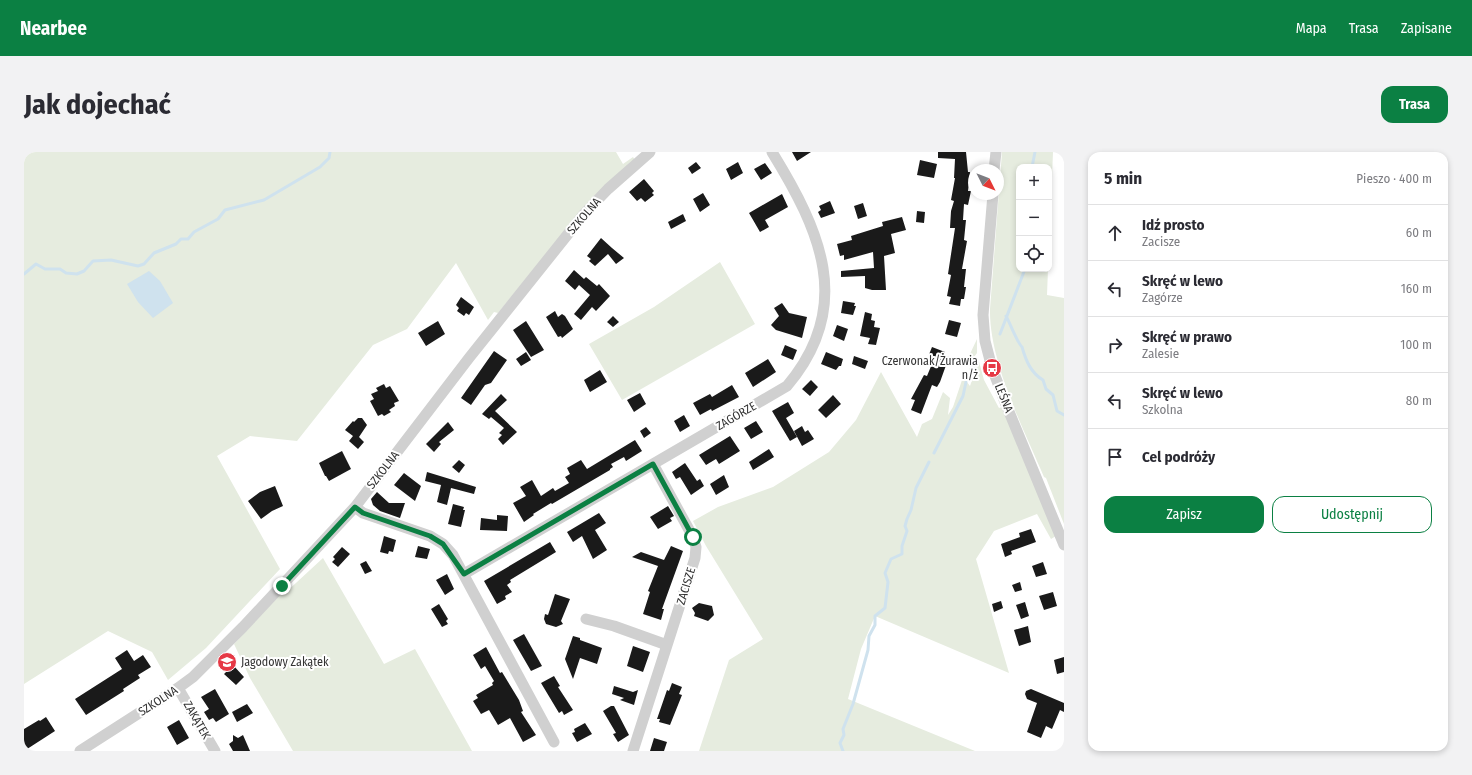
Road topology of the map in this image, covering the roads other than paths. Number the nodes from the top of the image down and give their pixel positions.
1 (650, 152) edge
2 (772, 152) edge
3 (996, 152) edge
4 (995, 164) edge
5 (993, 200) edge
6 (653, 464) junction
7 (355, 507) junction
8 (1064, 545) edge
9 (464, 574) junction
10 (586, 619) dead end
11 (667, 645) junction
12 (178, 688) junction
13 (554, 742) dead end
14 (80, 751) edge
15 (215, 751) edge
16 (633, 751) edge

1 - 7 street, SZKOLNA
2 - 6 street, ZAGÓRZE
3 - 4 street
5 - 8 street, LEŚNA
6 - 9 street, ZAGÓRZE
6 - 11 street, ZACISZE
7 - 9 street
7 - 12 street, SZKOLNA
9 - 13 street
10 - 11 street
11 - 16 street, ZACISZE
12 - 14 street, SZKOLNA
12 - 15 street, ZAKĄTEK

